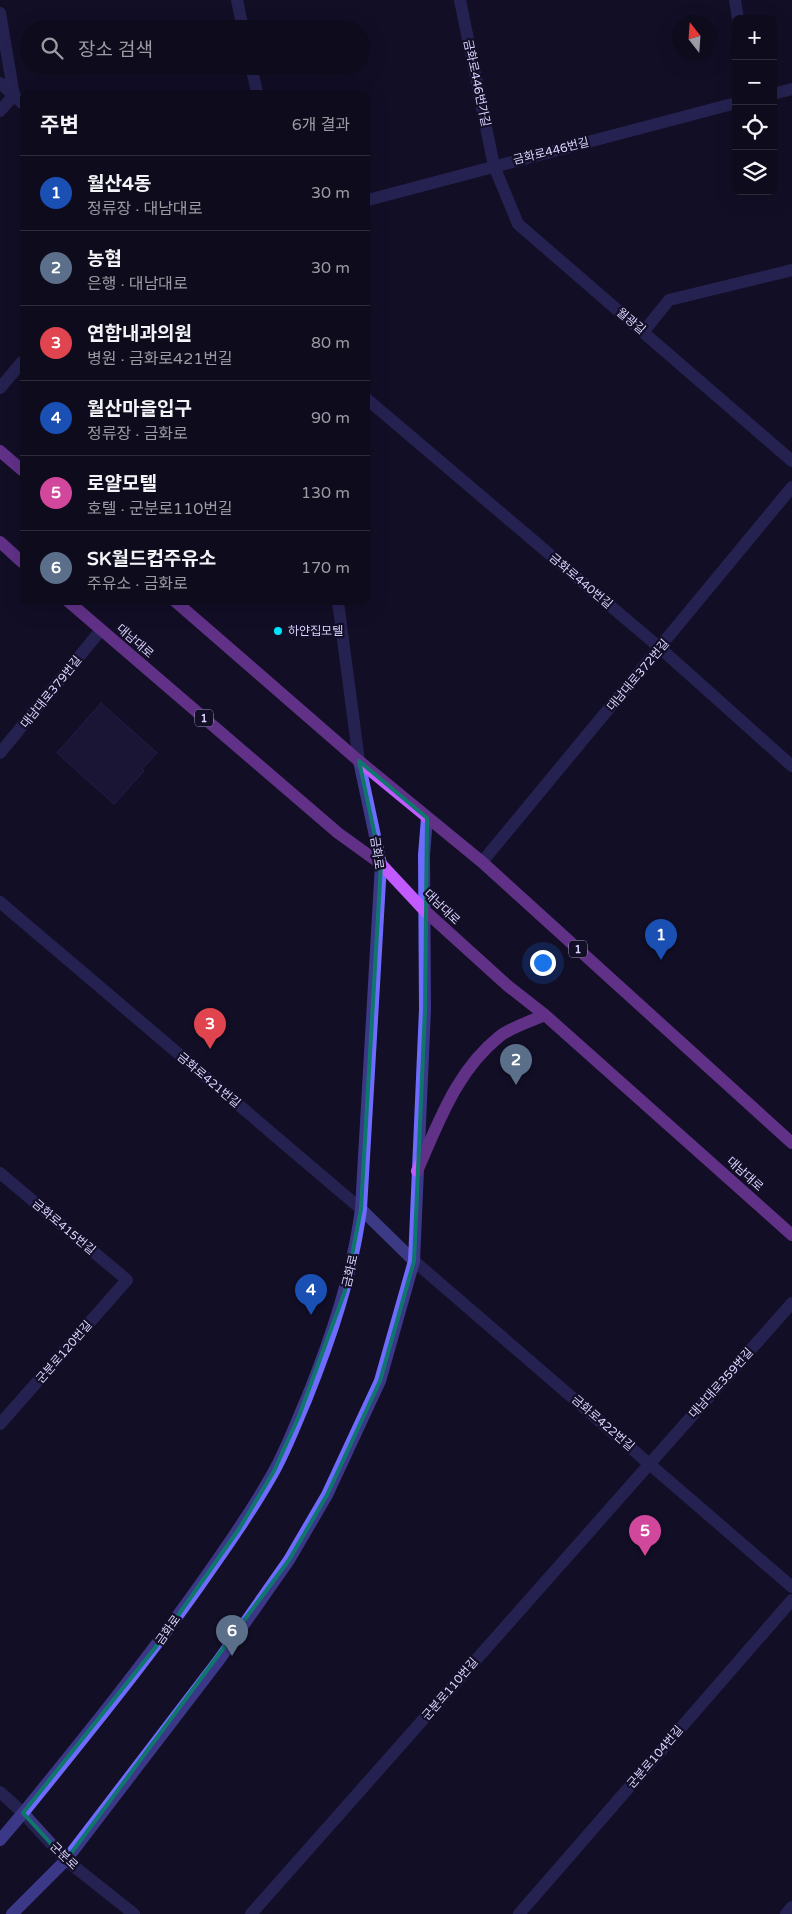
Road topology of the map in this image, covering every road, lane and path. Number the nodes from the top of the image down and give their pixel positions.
1 (237, 0) edge
2 (460, 0) edge
3 (735, 0) edge
4 (0, 12) edge
5 (737, 15) edge
6 (241, 20) edge
7 (253, 75) edge
8 (0, 83) edge
9 (792, 89) edge
10 (257, 90) edge
11 (777, 93) edge
12 (18, 99) edge
13 (732, 105) edge
14 (0, 111) edge
15 (494, 166) junction
16 (370, 199) edge
17 (792, 270) edge
18 (644, 331) junction
19 (20, 364) edge
20 (0, 388) edge
21 (370, 402) edge
22 (0, 451) edge
23 (792, 461) edge
24 (20, 468) edge
25 (792, 488) edge
26 (0, 542) edge
27 (20, 560) edge
28 (72, 605) edge
29 (179, 605) edge
30 (338, 605) edge
31 (101, 630) junction
32 (660, 648) junction
33 (0, 753) edge
34 (359, 761) junction
35 (792, 766) edge
36 (427, 818) junction
37 (482, 862) junction
38 (381, 864) junction
39 (0, 902) edge
40 (424, 910) junction
41 (545, 1015) junction
42 (792, 1143) edge
43 (417, 1171) junction
44 (0, 1173) edge
45 (361, 1209) junction
46 (792, 1235) edge
47 (414, 1261) junction
48 (127, 1280) joint
49 (792, 1303) edge
50 (0, 1424) edge
51 (650, 1463) junction
52 (792, 1586) edge
53 (792, 1600) edge
54 (0, 1792) edge
55 (23, 1814) junction
56 (0, 1840) edge
57 (66, 1860) junction
58 (792, 1907) edge
59 (12, 1914) edge
60 (134, 1914) edge
61 (251, 1914) edge
62 (519, 1914) edge
63 (786, 1914) edge

1 - 6 street
2 - 15 street, 금화로446번가길
3 - 5 street
4 - 12 street
7 - 10 street
8 - 12 street
9 - 11 street
12 - 14 street
13 - 15 street, 금화로446번길
15 - 16 street, 금화로446번길
15 - 18 street, 월광길
17 - 18 street
18 - 23 street, 월광길
19 - 20 street
21 - 32 street, 금화로440번길
22 - 24 main road
25 - 32 street, 대남대로372번길
26 - 27 main road
28 - 31 main road, 대남대로 / 1
29 - 34 main road, 1
30 - 34 street, 금화로
31 - 33 street, 대남대로379번길
31 - 38 main road, 대남대로 / 1
32 - 35 street, 금화로440번길
32 - 37 street, 대남대로372번길
34 - 36 main road, 1
34 - 38 main road, 금화로
36 - 37 main road, 1
36 - 40 main road
37 - 42 main road, 1
38 - 40 main road, 대남대로 / 1
38 - 45 main road, 금화로
39 - 45 street, 금화로421번길
40 - 41 main road, 대남대로 / 1
40 - 43 main road
41 - 43 main road
41 - 46 main road, 대남대로 / 1
43 - 47 main road
44 - 48 street, 금화로415번길
45 - 47 street, 금화로421번길
45 - 55 main road, 금화로
47 - 51 street, 금화로422번길
47 - 57 main road
48 - 50 street, 군분로120번길
49 - 51 street, 대남대로359번길
51 - 52 street, 금화로422번길
51 - 61 street, 군분로110번길
53 - 62 street, 군분로104번길
54 - 55 street, 군분로
55 - 56 main road, 금화로
55 - 57 street, 군분로
57 - 59 main road
57 - 60 street, 군분로
58 - 63 street

